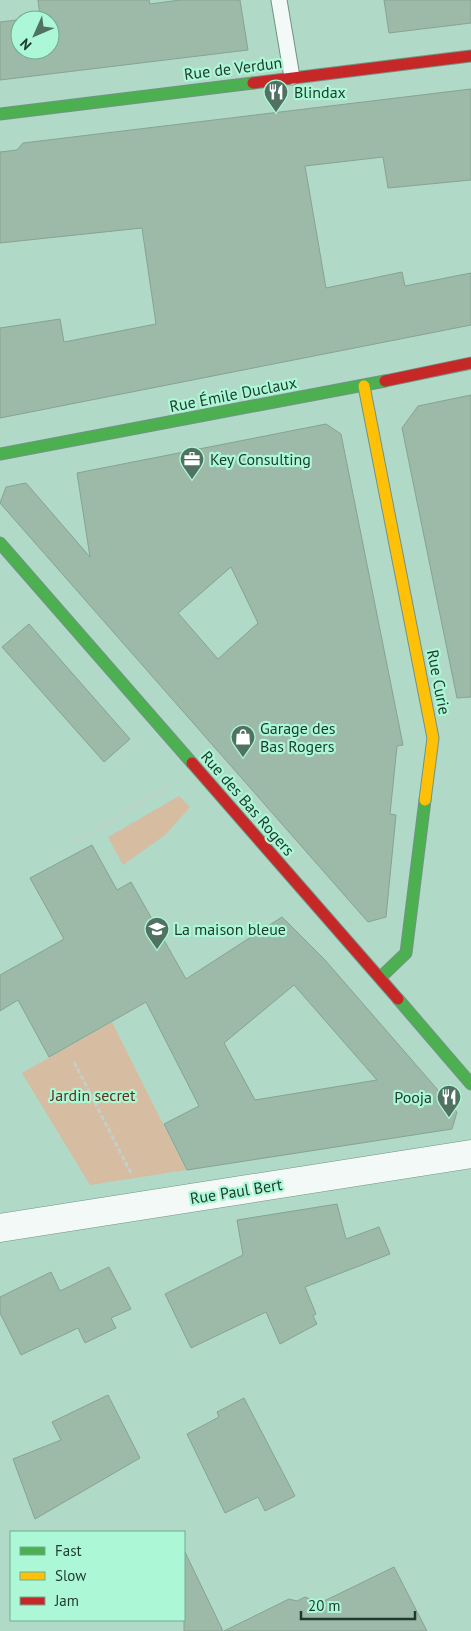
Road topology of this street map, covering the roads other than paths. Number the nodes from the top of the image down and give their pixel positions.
1 (279, 0) edge
2 (471, 56) edge
3 (292, 78) junction
4 (0, 114) edge
5 (471, 363) edge
6 (364, 386) junction
7 (0, 454) edge
8 (0, 543) edge
9 (381, 977) junction
10 (471, 1084) edge
11 (471, 1154) edge
12 (0, 1228) edge

1 - 3 lane
2 - 3 street, Rue de Verdun
3 - 4 street, Rue de Verdun
5 - 6 street, Rue Émile Duclaux
6 - 7 street, Rue Émile Duclaux
6 - 9 street, Rue Curie
8 - 9 street, Rue des Bas Rogers
9 - 10 street, Rue des Bas Rogers
11 - 12 street, Rue Paul Bert

